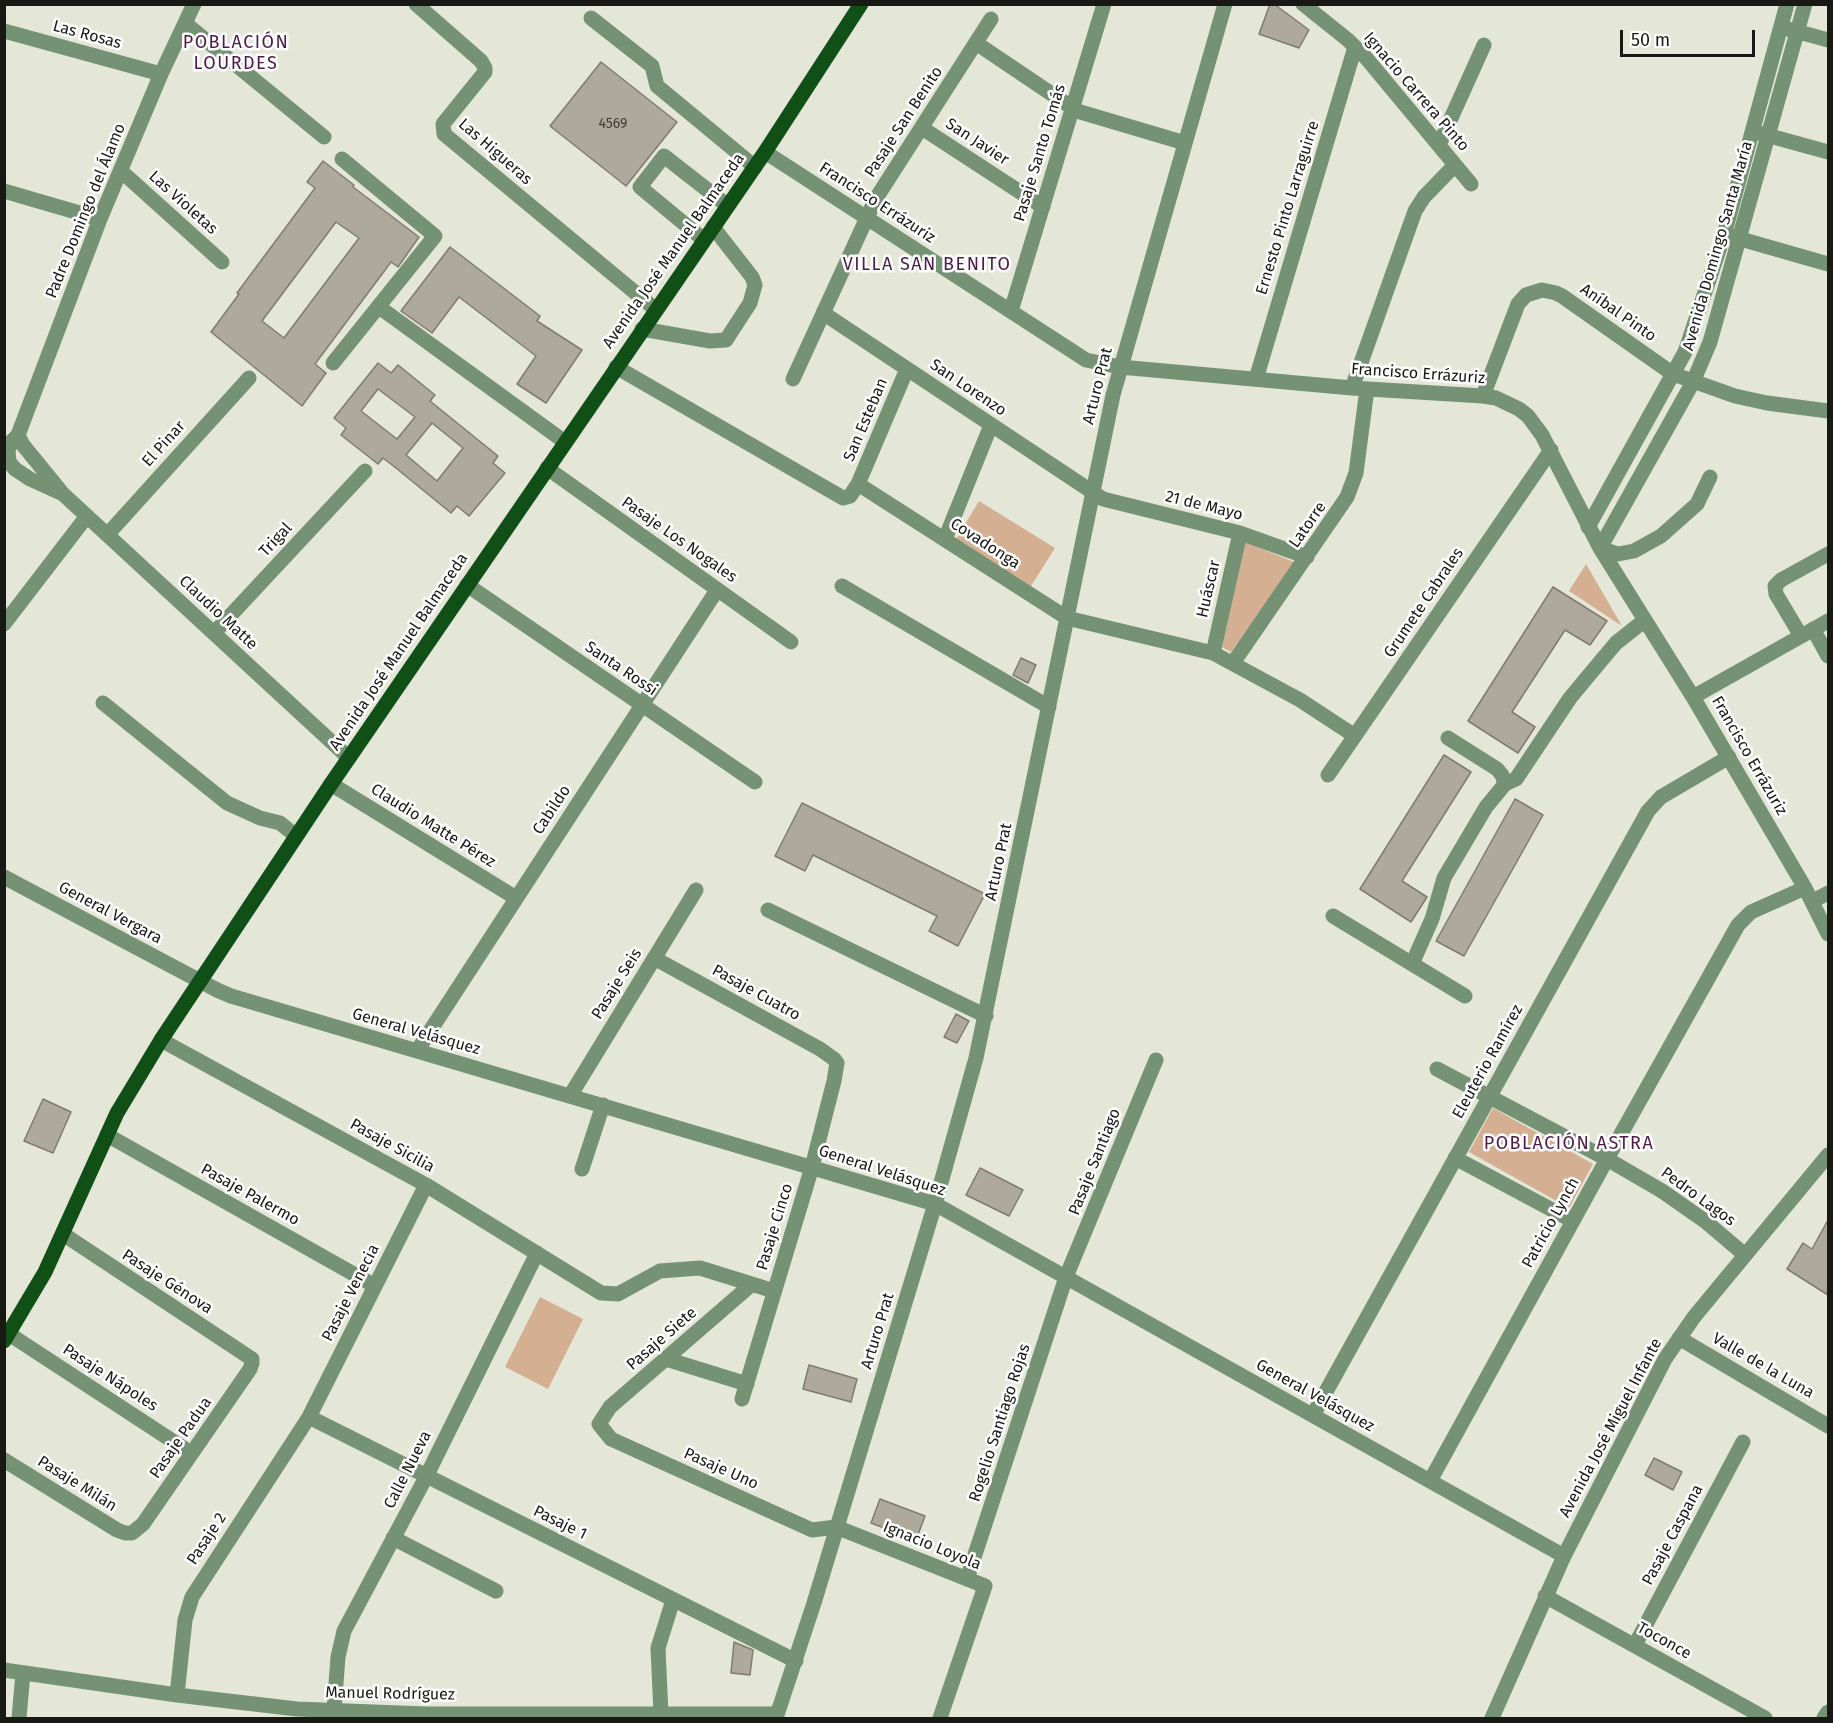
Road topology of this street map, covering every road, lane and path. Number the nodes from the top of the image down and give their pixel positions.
1 (194, 4) edge
2 (416, 4) edge
3 (861, 4) edge
4 (1104, 4) edge
5 (1225, 4) edge
6 (1303, 4) edge
7 (1787, 4) edge
8 (1805, 4) edge
9 (591, 18) dead end
10 (992, 19) dead end
11 (185, 23) junction
12 (1781, 27) junction
13 (4, 31) edge
14 (1798, 31) junction
15 (1828, 40) edge
16 (976, 43) junction
17 (1484, 45) dead end
18 (1355, 47) junction
19 (161, 74) junction
20 (1072, 108) junction
21 (922, 128) junction
22 (1752, 131) junction
23 (1769, 135) junction
24 (324, 137) dead end
25 (1185, 143) junction
26 (1439, 145) junction
27 (765, 152) junction
28 (1828, 152) edge
29 (342, 159) dead end
30 (1455, 165) junction
31 (754, 167) junction
32 (121, 171) junction
33 (1471, 184) dead end
34 (4, 191) edge
35 (728, 206) junction
36 (1043, 207) junction
37 (866, 217) junction
38 (100, 219) junction
39 (713, 227) junction
40 (1724, 235) junction
41 (1740, 239) junction
42 (704, 240) junction
43 (222, 262) dead end
44 (1828, 264) edge
45 (379, 306) junction
46 (656, 309) junction
47 (1011, 311) junction
48 (823, 313) junction
49 (642, 329) junction
50 (333, 363) dead end
51 (616, 367) junction
52 (1120, 367) junction
53 (907, 369) junction
54 (1673, 374) junction
55 (249, 378) dead end
56 (794, 379) dead end
57 (1256, 379) junction
58 (1693, 382) junction
59 (1360, 388) junction
60 (1483, 396) junction
61 (1828, 411) edge
62 (991, 425) junction
63 (18, 435) junction
64 (565, 442) junction
65 (1551, 450) junction
66 (547, 468) junction
67 (365, 471) dead end
68 (1710, 477) dead end
69 (858, 484) junction
70 (1092, 493) junction
71 (63, 494) junction
72 (87, 516) junction
73 (1588, 527) junction
74 (1240, 533) junction
75 (107, 535) junction
76 (945, 539) junction
77 (1600, 548) junction
78 (1828, 554) edge
79 (1307, 557) junction
80 (467, 585) junction
81 (842, 586) dead end
82 (717, 590) junction
83 (1067, 618) junction
84 (1645, 620) junction
85 (1828, 621) edge
86 (4, 624) edge
87 (214, 633) junction
88 (1807, 633) junction
89 (791, 642) dead end
90 (1213, 653) junction
91 (1828, 656) edge
92 (1233, 663) junction
93 (1693, 697) junction
94 (102, 703) dead end
95 (642, 705) junction
96 (1049, 707) junction
97 (1355, 736) junction
98 (1448, 738) dead end
99 (1728, 757) junction
100 (349, 758) junction
101 (1328, 775) dead end
102 (755, 782) dead end
103 (331, 784) junction
104 (1505, 784) junction
105 (296, 836) junction
106 (4, 877) edge
107 (696, 890) dead end
108 (1828, 893) edge
109 (1809, 895) junction
110 (516, 898) junction
111 (768, 910) dead end
112 (1333, 916) dead end
113 (1828, 934) edge
114 (654, 958) junction
115 (1412, 964) junction
116 (199, 981) junction
117 (1466, 996) dead end
118 (986, 1016) junction
119 (161, 1040) junction
120 (417, 1051) junction
121 (1156, 1060) dead end
122 (837, 1063) joint
123 (1437, 1069) dead end
124 (570, 1096) junction
125 (1489, 1097) junction
126 (603, 1106) junction
127 (107, 1135) junction
128 (1828, 1155) edge
129 (1455, 1158) junction
130 (1607, 1159) junction
131 (812, 1167) junction
132 (582, 1168) dead end
133 (426, 1185) junction
134 (935, 1204) junction
135 (1573, 1221) junction
136 (63, 1234) junction
137 (537, 1252) junction
138 (1746, 1255) junction
139 (1066, 1277) junction
140 (752, 1284) junction
141 (375, 1286) junction
142 (774, 1291) junction
143 (7, 1338) edge
144 (1679, 1338) junction
145 (252, 1359) joint
146 (666, 1359) junction
147 (747, 1384) junction
148 (742, 1399) dead end
149 (1312, 1415) junction
150 (309, 1417) junction
151 (599, 1424) joint
152 (1828, 1426) edge
153 (1743, 1442) dead end
154 (191, 1453) junction
155 (4, 1460) edge
156 (426, 1477) junction
157 (1430, 1481) junction
158 (836, 1527) junction
159 (132, 1533) joint
160 (393, 1538) junction
161 (1564, 1556) junction
162 (967, 1579) junction
163 (496, 1591) dead end
164 (1545, 1596) junction
165 (673, 1600) junction
166 (1635, 1645) junction
167 (796, 1661) junction
168 (4, 1670) edge
169 (23, 1673) junction
170 (177, 1695) junction
171 (1828, 1712) edge
172 (327, 1713) edge
173 (296, 1714) edge
174 (661, 1714) junction
175 (626, 1716) edge
176 (777, 1716) edge
177 (19, 1719) edge
178 (940, 1719) edge
179 (1492, 1719) edge
180 (1765, 1719) edge
181 (1824, 1719) edge

1 - 11 street, Padre Domingo del Álamo
2 - 46 street, Las Higueras
3 - 27 main road, Avenida José Manuel Balmaceda
4 - 20 street, Pasaje Santo Tomás
5 - 25 street, Arturo Prat
6 - 18 street, Ignacio Carrera Pinto
7 - 12 street, Avenida Domingo Santa María
8 - 14 street, Avenida Domingo Santa María
9 - 31 street
10 - 16 street, Pasaje San Benito
11 - 19 street, Padre Domingo del Álamo
11 - 24 street
12 - 14 street
12 - 22 street, Avenida Domingo Santa María
13 - 19 street, Las Rosas
14 - 15 street
14 - 23 street, Avenida Domingo Santa María
16 - 20 street
16 - 21 street, Pasaje San Benito
17 - 26 street
18 - 26 street, Ignacio Carrera Pinto
18 - 57 street, Ernesto Pinto Larraguirre
19 - 32 street, Padre Domingo del Álamo
20 - 25 street
20 - 36 street, Pasaje Santo Tomás
21 - 36 street, San Javier
21 - 37 street, Pasaje San Benito
22 - 23 street
22 - 40 street, Avenida Domingo Santa María
23 - 28 street
23 - 41 street, Avenida Domingo Santa María
25 - 52 street, Arturo Prat
26 - 30 street, Ignacio Carrera Pinto
27 - 31 main road, Avenida José Manuel Balmaceda
27 - 37 street, Francisco Errázuriz
29 - 45 street
30 - 33 street, Ignacio Carrera Pinto
30 - 59 street, Latorre
31 - 35 main road, Avenida José Manuel Balmaceda
32 - 38 street, Padre Domingo del Álamo
32 - 43 street, Las Violetas
34 - 38 street
35 - 39 main road, Avenida José Manuel Balmaceda
35 - 42 street
36 - 47 street, Pasaje Santo Tomás
37 - 47 street, Francisco Errázuriz
37 - 48 street, Pasaje San Benito
38 - 63 street, Padre Domingo del Álamo
39 - 42 main road, Avenida José Manuel Balmaceda
39 - 49 street
40 - 41 street
40 - 54 street, Avenida Domingo Santa María
41 - 44 street
41 - 58 street, Avenida Domingo Santa María
42 - 46 main road, Avenida José Manuel Balmaceda
45 - 50 street
45 - 64 street
46 - 49 main road, Avenida José Manuel Balmaceda
47 - 52 street, Francisco Errázuriz
48 - 53 street, San Lorenzo
48 - 56 street, Pasaje San Benito
49 - 51 main road, Avenida José Manuel Balmaceda
51 - 64 main road, Avenida José Manuel Balmaceda
51 - 69 street
52 - 57 street, Francisco Errázuriz
52 - 70 street, Arturo Prat
53 - 62 street, San Lorenzo
53 - 69 street, San Esteban
54 - 58 street, Aníbal Pinto
54 - 60 street, Aníbal Pinto
54 - 73 street, Avenida Domingo Santa María
55 - 75 street, El Pinar
57 - 59 street, Francisco Errázuriz
58 - 61 street, Aníbal Pinto
58 - 77 street, Avenida Domingo Santa María
59 - 60 street, Francisco Errázuriz
59 - 79 street, Latorre
60 - 65 street, Francisco Errázuriz
62 - 70 street, San Lorenzo
62 - 76 street
63 - 71 street, Claudio Matte
63 - 71 street, Claudio Matte
64 - 66 main road, Avenida José Manuel Balmaceda
65 - 73 street, Francisco Errázuriz
65 - 97 street, Grumete Cabrales
66 - 80 main road, Avenida José Manuel Balmaceda
66 - 82 street, Pasaje Los Nogales
67 - 87 street, Trigal
68 - 77 street
69 - 76 street, Covadonga
70 - 74 street, 21 de Mayo
70 - 83 street, Arturo Prat
71 - 72 street, Claudio Matte
72 - 75 street, Claudio Matte
72 - 86 street
73 - 77 street, Francisco Errázuriz
74 - 79 street, 21 de Mayo
74 - 90 street, Huáscar
75 - 87 street, Claudio Matte
76 - 83 street, Covadonga
77 - 84 street, Francisco Errázuriz
78 - 88 street
79 - 92 street, Latorre
80 - 95 street, Santa Rossi
80 - 100 main road, Avenida José Manuel Balmaceda
81 - 96 street
82 - 89 street, Pasaje Los Nogales
82 - 95 street, Cabildo
83 - 90 street, Covadonga
83 - 96 street, Arturo Prat
84 - 93 street, Francisco Errázuriz
84 - 104 street
85 - 88 street
87 - 100 street, Claudio Matte
88 - 91 street
88 - 93 street
90 - 92 street, Covadonga
92 - 97 street, Covadonga
93 - 99 street, Francisco Errázuriz
94 - 105 street
95 - 102 street, Santa Rossi
95 - 110 street, Cabildo
96 - 118 street, Arturo Prat
97 - 101 street, Grumete Cabrales
98 - 104 street
99 - 109 street, Francisco Errázuriz
99 - 125 street, Eleuterio Ramírez
100 - 103 main road, Avenida José Manuel Balmaceda
103 - 105 main road, Avenida José Manuel Balmaceda
103 - 110 street, Claudio Matte Pérez
104 - 115 street
105 - 116 main road, Avenida José Manuel Balmaceda
106 - 116 street, General Vergara
107 - 114 street, Pasaje Seis
108 - 109 street, Patricio Lynch
109 - 113 street, Francisco Errázuriz
109 - 130 street, Patricio Lynch
110 - 120 street, Cabildo
111 - 118 street
112 - 115 street
114 - 122 street, Pasaje Cuatro
114 - 124 street, Pasaje Seis
115 - 117 street
116 - 119 main road, Avenida José Manuel Balmaceda
116 - 120 street, General Velásquez
118 - 134 street, Arturo Prat
119 - 127 main road, Avenida José Manuel Balmaceda
119 - 133 street, Pasaje Sicilia
120 - 124 street, General Velásquez
121 - 139 street, Pasaje Santiago
122 - 131 street, Pasaje Cinco
123 - 125 street, Pedro Lagos
124 - 126 street, General Velásquez
125 - 129 street, Eleuterio Ramírez
125 - 130 street, Pedro Lagos
126 - 131 street, General Velásquez
126 - 132 street
127 - 136 main road, Avenida José Manuel Balmaceda
127 - 141 street, Pasaje Palermo
128 - 138 street, Avenida José Miguel Infante
129 - 135 street
129 - 149 street, Eleuterio Ramírez
130 - 135 street, Patricio Lynch
130 - 138 street, Pedro Lagos
131 - 134 street, General Velásquez
131 - 142 street, Pasaje Cinco
133 - 137 street, Pasaje Sicilia
133 - 141 street, Pasaje Venecia
134 - 139 street, General Velásquez
134 - 158 street, Arturo Prat
135 - 157 street, Patricio Lynch
136 - 143 main road, Avenida José Manuel Balmaceda
136 - 145 street, Pasaje Génova
137 - 140 street, Pasaje Sicilia
137 - 156 street, Calle Nueva
138 - 144 street, Avenida José Miguel Infante
139 - 149 street, General Velásquez
139 - 162 street, Rogelio Santiago Rojas
140 - 142 street
140 - 146 street, Pasaje Siete
141 - 150 street, Pasaje Venecia
142 - 147 street, Pasaje Cinco
143 - 154 street, Pasaje Nápoles
144 - 152 street, Valle de la Luna
144 - 161 street, Avenida José Miguel Infante
145 - 154 street, Pasaje Padua
146 - 147 street
146 - 151 street, Pasaje Siete
147 - 148 street, Pasaje Cinco
149 - 157 street, General Velásquez
150 - 156 street, Pasaje 1
150 - 170 street, Pasaje 2
151 - 158 street, Pasaje Uno
153 - 166 street, Pasaje Caspana
154 - 159 street, Pasaje Padua
155 - 159 street, Pasaje Milán
156 - 160 street, Calle Nueva
156 - 165 street, Pasaje 1
157 - 161 street, General Velásquez
158 - 162 street, Ignacio Loyola
158 - 167 street, Arturo Prat
160 - 163 street
160 - 172 street, Calle Nueva
161 - 164 street, Avenida José Miguel Infante
162 - 178 street, Ignacio Loyola
164 - 166 street, Toconce
164 - 179 street, Avenida José Miguel Infante
165 - 167 street, Pasaje 1
165 - 174 street
166 - 180 street, Toconce
167 - 176 street, Arturo Prat
168 - 169 street, Manuel Rodríguez
169 - 170 street, Manuel Rodríguez
169 - 177 street
170 - 173 street, Manuel Rodríguez
171 - 181 street
172 - 173 street, Manuel Rodríguez
172 - 175 street, Manuel Rodríguez
174 - 175 street, Manuel Rodríguez
174 - 176 street, Manuel Rodríguez

